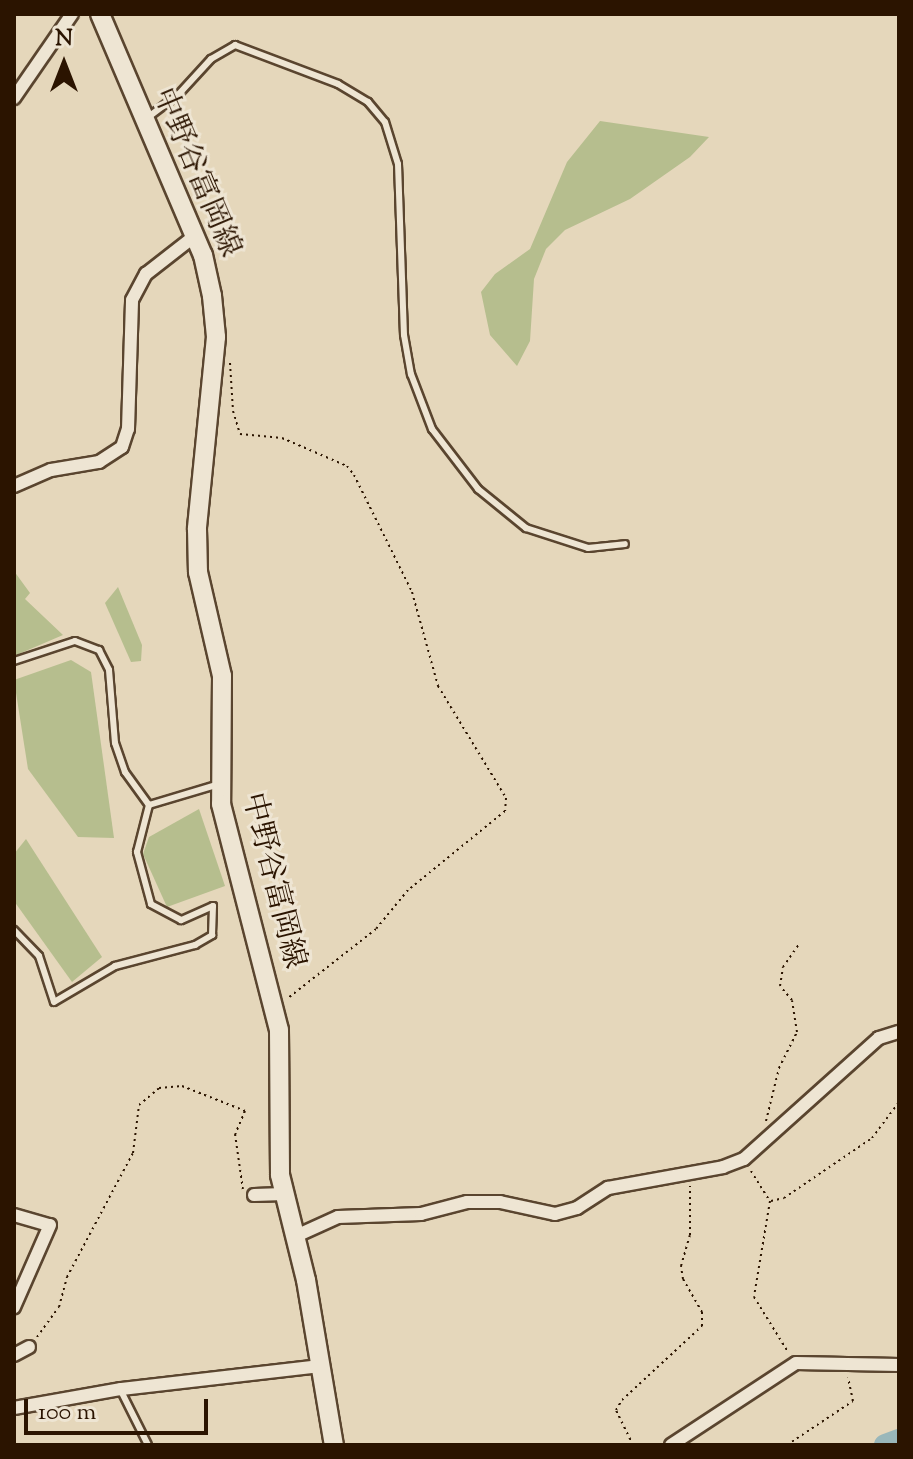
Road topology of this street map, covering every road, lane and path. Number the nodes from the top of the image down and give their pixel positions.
1 (72, 14) edge
2 (100, 14) edge
3 (14, 98) edge
4 (145, 120) junction
5 (196, 235) junction
6 (229, 356) dead end
7 (14, 486) edge
8 (625, 544) dead end
9 (14, 661) edge
10 (219, 784) junction
11 (149, 805) junction
12 (14, 930) edge
13 (800, 943) dead end
14 (275, 1009) junction
15 (899, 1032) edge
16 (899, 1102) edge
17 (766, 1139) junction
18 (744, 1159) junction
19 (689, 1174) junction
20 (284, 1194) junction
21 (254, 1195) joint
22 (770, 1201) junction
23 (14, 1215) edge
24 (296, 1236) junction
25 (14, 1307) edge
26 (29, 1347) joint
27 (14, 1355) edge
28 (796, 1363) junction
29 (845, 1363) junction
30 (899, 1365) edge
31 (319, 1366) junction
32 (121, 1389) junction
33 (14, 1408) edge
34 (148, 1445) edge
35 (334, 1445) edge
36 (633, 1445) edge
37 (671, 1445) edge
38 (787, 1445) edge

1 - 3 street
2 - 4 main road, 中野谷富岡線
4 - 5 main road, 中野谷富岡線
4 - 8 lane
5 - 7 street
5 - 10 main road, 中野谷富岡線
6 - 14 path
9 - 11 lane
10 - 11 lane
10 - 14 main road, 中野谷富岡線
11 - 12 lane
13 - 17 path
14 - 20 main road, 中野谷富岡線
15 - 17 street
16 - 22 path
17 - 18 street
18 - 19 street
18 - 22 path
19 - 24 street
19 - 36 path
20 - 21 street
20 - 24 main road, 中野谷富岡線
21 - 26 path
22 - 28 path
23 - 25 street
24 - 31 main road, 中野谷富岡線
26 - 27 street
28 - 29 street
28 - 37 street
29 - 30 street
29 - 38 path
31 - 32 street
31 - 35 main road, 中野谷富岡線
32 - 33 street
32 - 34 lane

